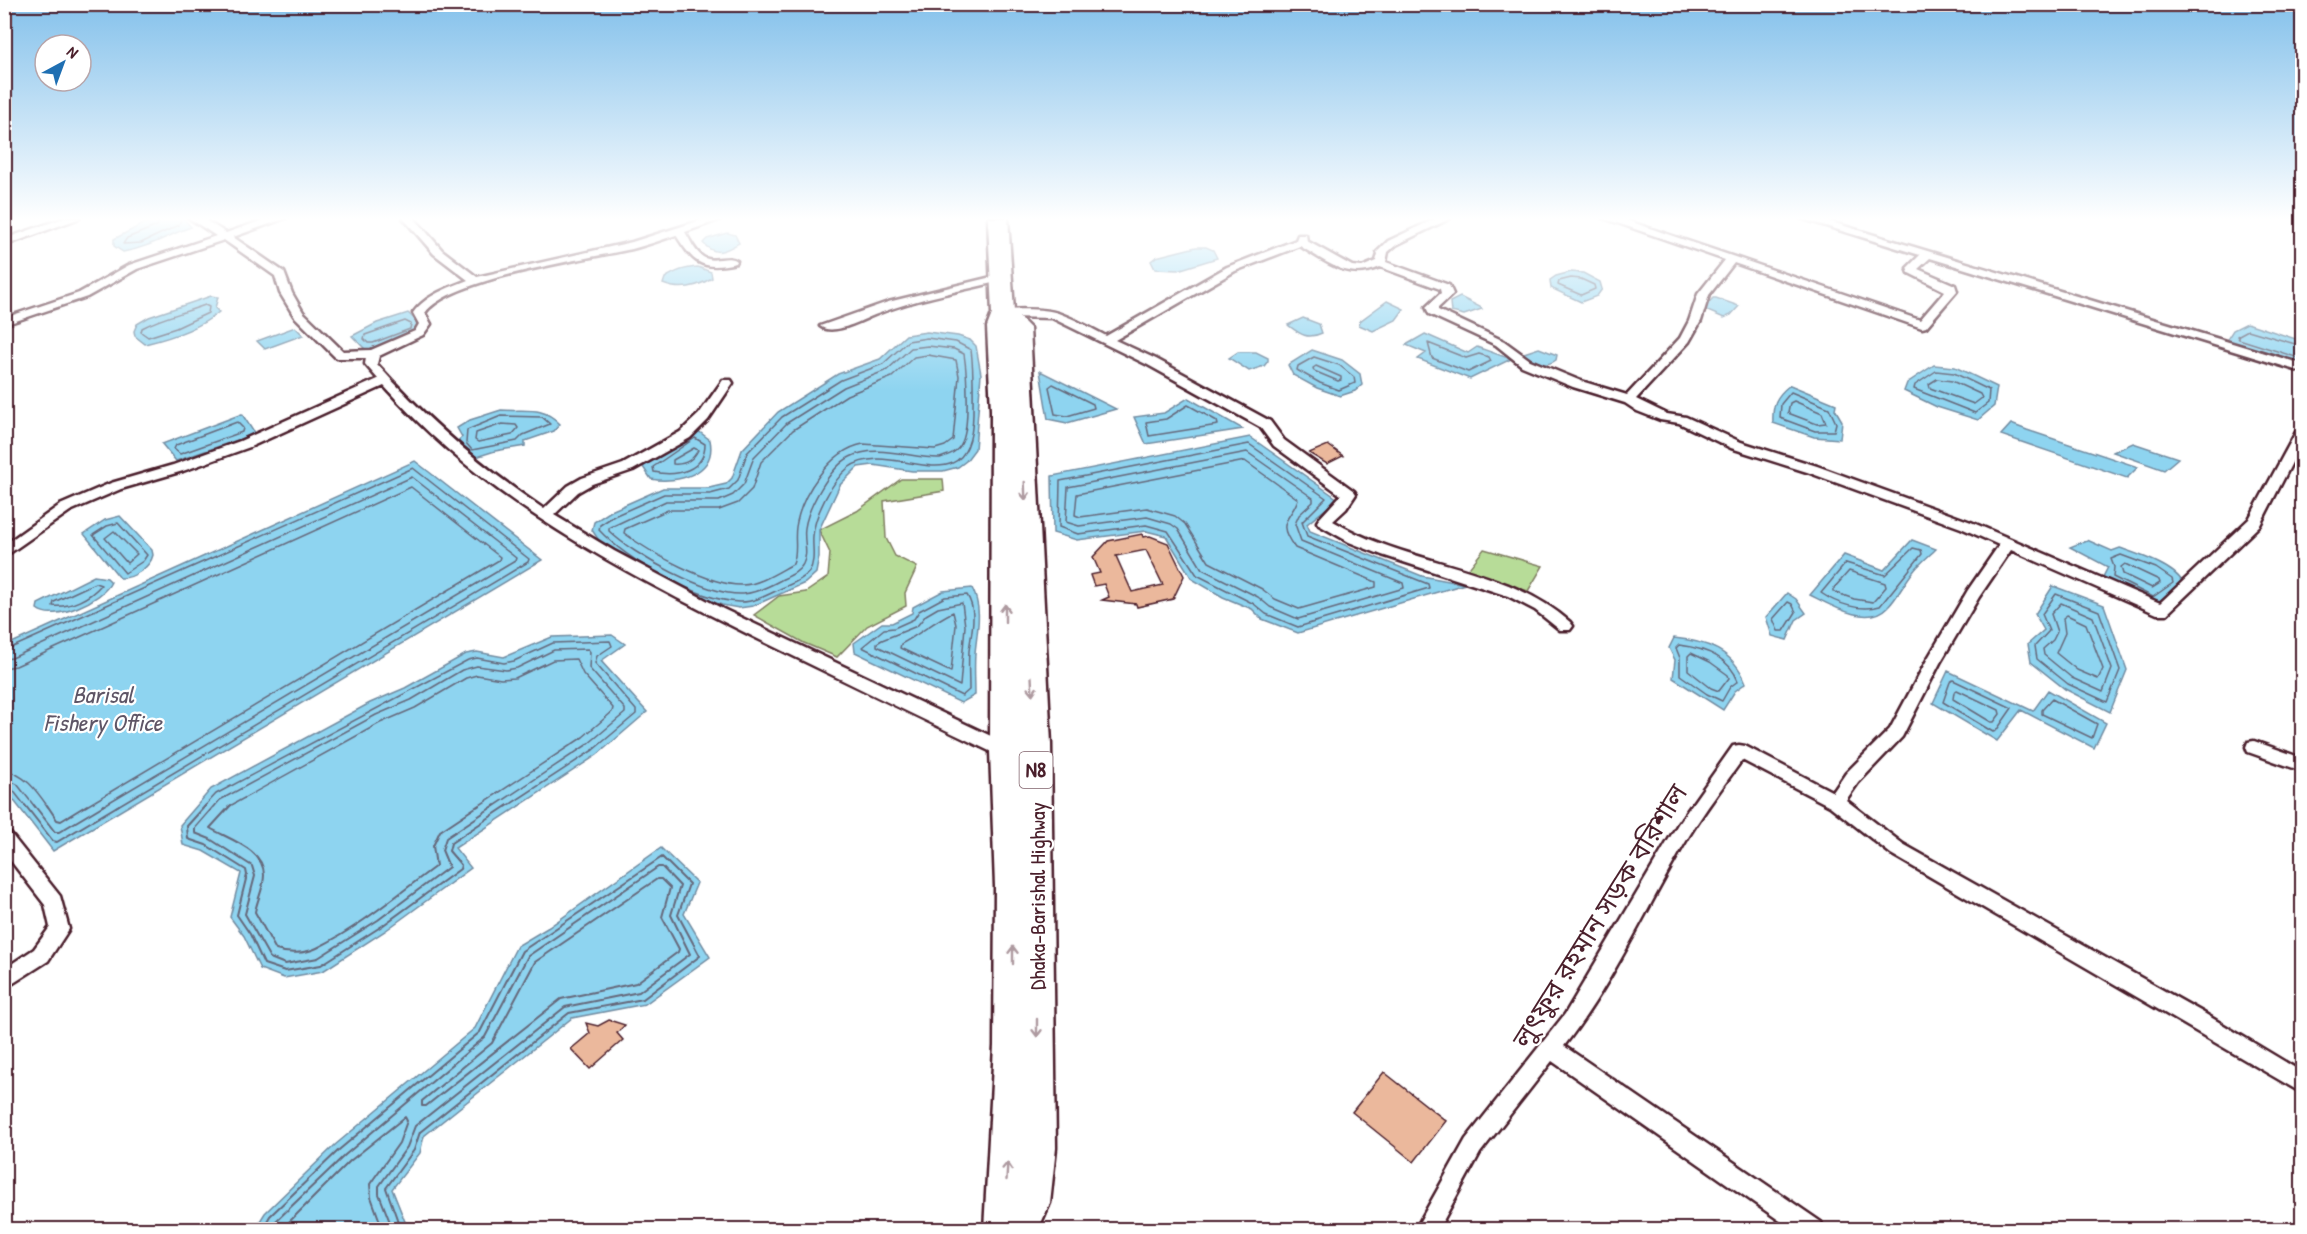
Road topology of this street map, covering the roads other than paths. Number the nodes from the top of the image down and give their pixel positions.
1 (118, 276) edge
2 (281, 276) edge
3 (469, 276) edge
4 (491, 276) edge
5 (1219, 276) edge
6 (1414, 276) edge
7 (1719, 276) edge
8 (1780, 276) edge
9 (1923, 276) edge
10 (1999, 276) edge
11 (1000, 278) joint
12 (476, 281) junction
13 (1003, 314) junction
14 (4, 322) edge
15 (826, 326) dead end
16 (1107, 340) junction
17 (373, 354) junction
18 (2302, 368) edge
19 (384, 381) junction
20 (728, 382) dead end
21 (1629, 400) junction
22 (2302, 432) edge
23 (546, 515) junction
24 (2006, 546) dead end
25 (4, 552) edge
26 (1565, 626) dead end
27 (2254, 747) dead end
28 (1005, 751) junction
29 (2302, 765) edge
30 (1836, 801) junction
31 (4, 838) edge
32 (4, 980) edge
33 (1551, 1049) junction
34 (2302, 1083) edge
35 (1005, 1230) edge
36 (1015, 1230) edge
37 (1426, 1230) edge
38 (1813, 1230) edge

1 - 14 street
2 - 17 street
3 - 12 street
4 - 12 street
5 - 16 street
6 - 21 street
7 - 21 street
8 - 9 street
10 - 18 street
11 - 13 highway, Dhaka-Barishal Highway / N8
11 - 15 street
12 - 17 street
13 - 16 street
28 -> 13 highway, Dhaka-Barishal Highway / N8
13 -> 36 highway, Dhaka-Barishal Highway / N8
16 - 26 street
17 - 19 street
19 - 23 street
19 - 25 street
20 - 23 street
21 - 22 street
23 - 28 street
24 - 30 street
27 - 29 street
35 -> 28 highway, Dhaka-Barishal Highway / N8
30 - 33 street, লুৎফুর রহমান সড়ক বরিশাল
30 - 34 street
31 - 32 street
33 - 37 street, লুৎফুর রহমান সড়ক বরিশাল
33 - 38 street

